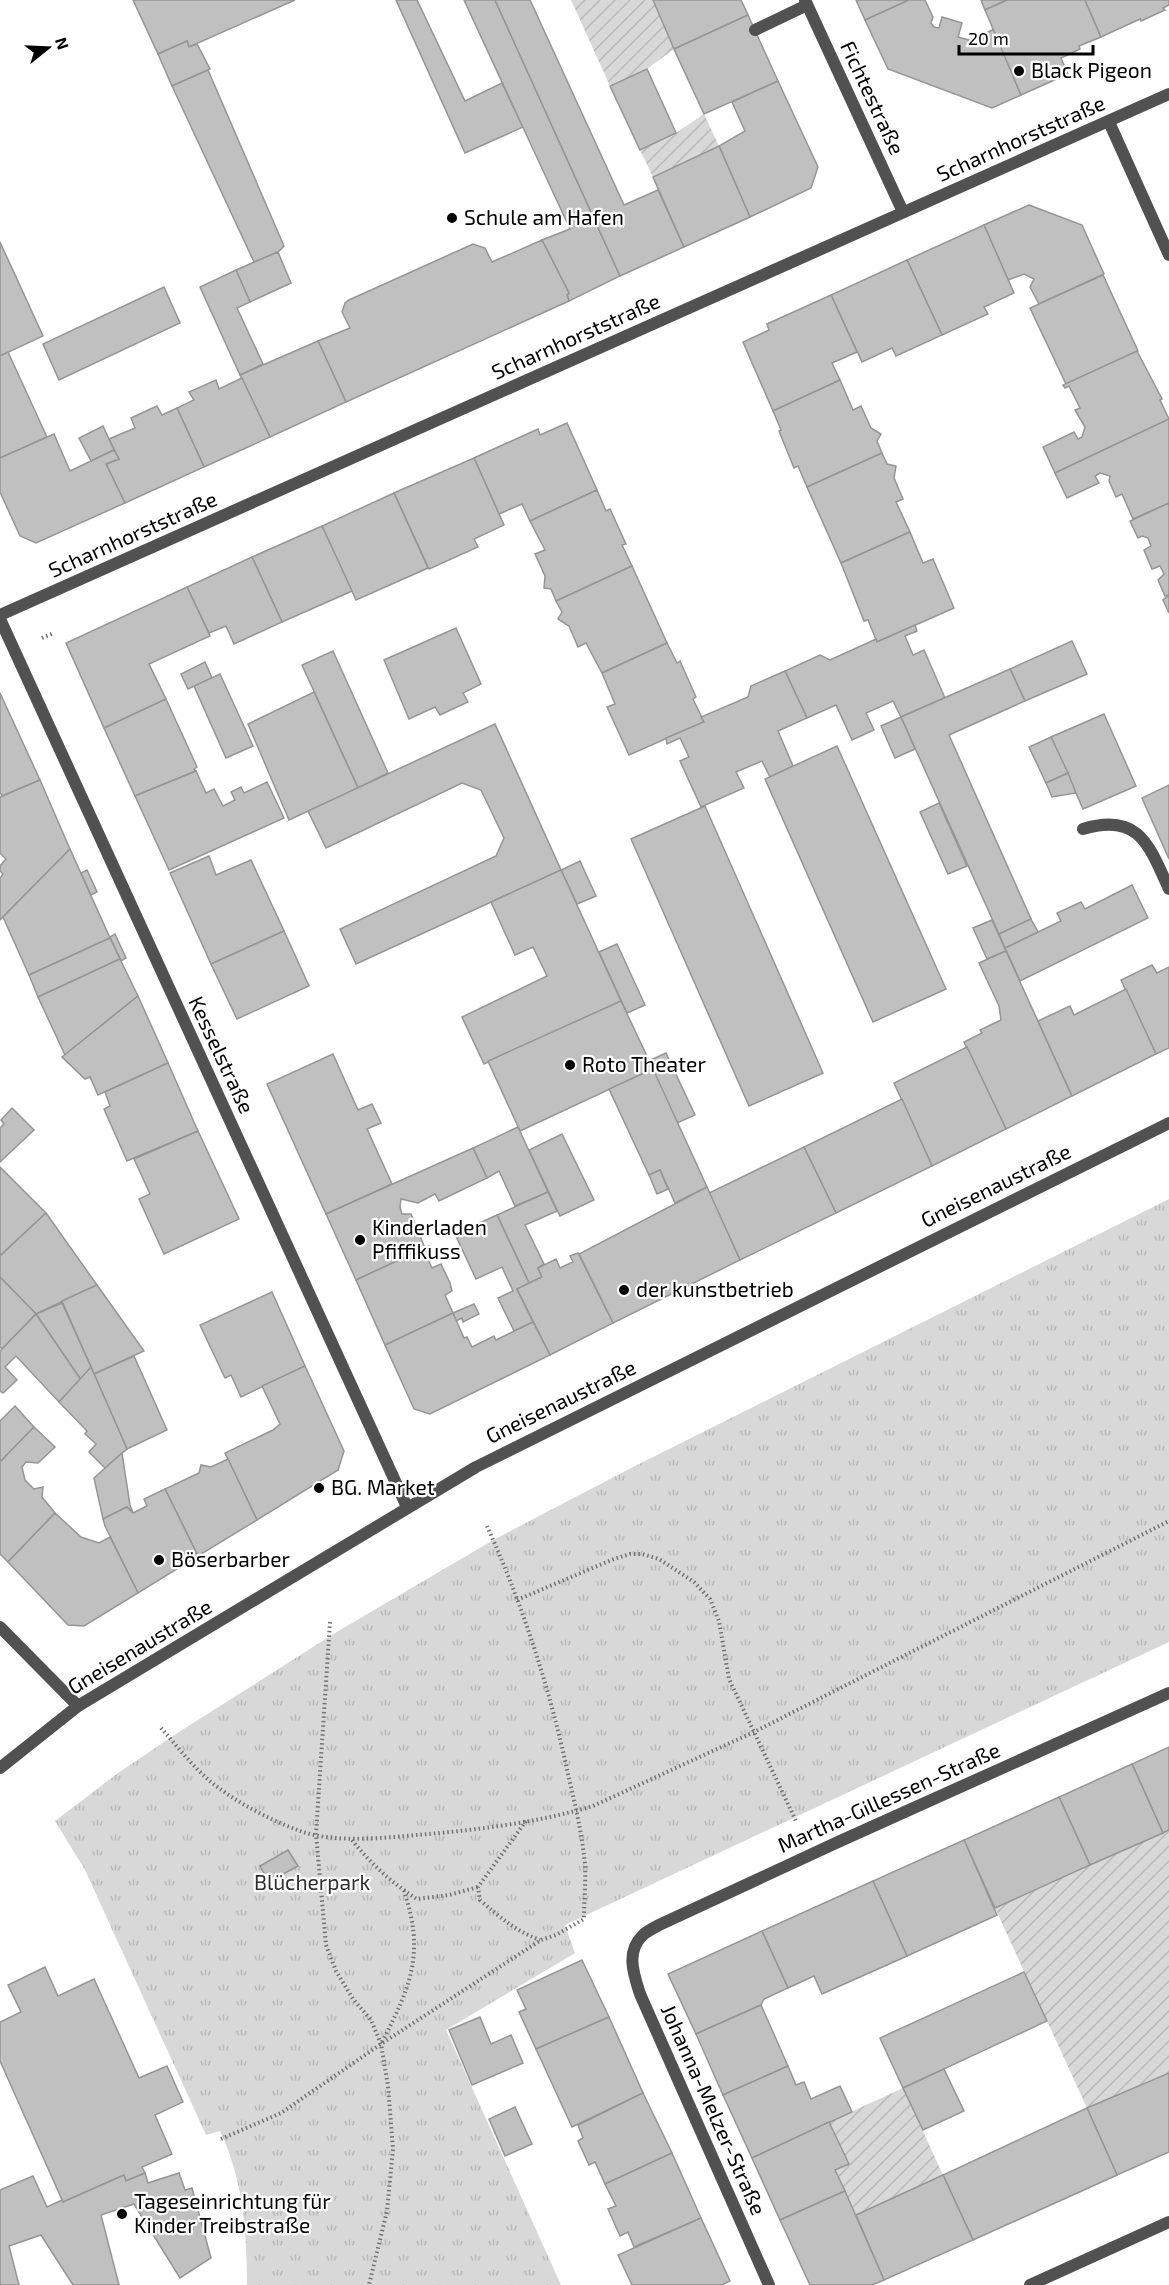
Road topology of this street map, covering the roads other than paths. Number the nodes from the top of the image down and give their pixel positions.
1 (806, 2) edge
2 (755, 30) dead end
3 (1169, 94) edge
4 (1109, 122) junction
5 (903, 212) junction
6 (1169, 255) edge
7 (0, 617) edge
8 (1083, 829) dead end
9 (1169, 888) edge
10 (1169, 1123) edge
11 (407, 1507) junction
12 (0, 1627) edge
13 (1169, 1693) edge
14 (78, 1706) junction
15 (0, 1768) edge
16 (634, 1949) joint
17 (1169, 2222) edge
18 (769, 2285) edge
19 (1030, 2285) edge

1 - 2 street
1 - 5 street, Fichtestraße
3 - 4 street, Scharnhorststraße
4 - 5 street, Scharnhorststraße
4 - 6 street
5 - 7 street, Scharnhorststraße
7 - 11 street, Kesselstraße
8 - 9 street
10 - 11 street, Gneisenaustraße
11 - 14 street, Gneisenaustraße
12 - 14 street
13 - 16 street, Martha-Gillessen-Straße
14 - 15 street, Gneisenaustraße
16 - 18 street, Johanna-Melzer-Straße
17 - 19 street

